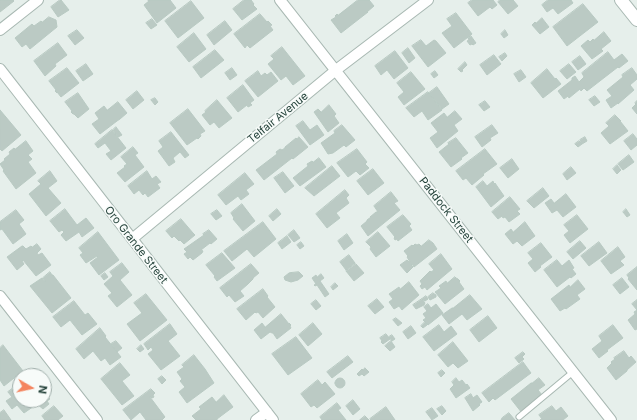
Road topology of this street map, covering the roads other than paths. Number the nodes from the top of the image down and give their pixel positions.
1 (38, 0) edge
2 (280, 0) edge
3 (428, 0) edge
4 (621, 0) edge
5 (637, 20) edge
6 (0, 30) edge
7 (0, 69) edge
8 (336, 70) junction
9 (132, 239) junction
10 (0, 296) edge
11 (573, 372) junction
12 (267, 412) junction
13 (519, 417) dead end
14 (97, 420) edge
15 (256, 420) edge
16 (274, 420) edge
17 (611, 420) edge

1 - 6 street
2 - 8 street, Paddock Street
3 - 8 street, Telfair Avenue
4 - 5 street
7 - 9 street, Oro Grande Street
8 - 9 street, Telfair Avenue
8 - 11 street, Paddock Street
9 - 12 street, Oro Grande Street
10 - 14 street
11 - 13 lane
11 - 17 street, Paddock Street
12 - 15 street
12 - 16 street, Oro Grande Street

